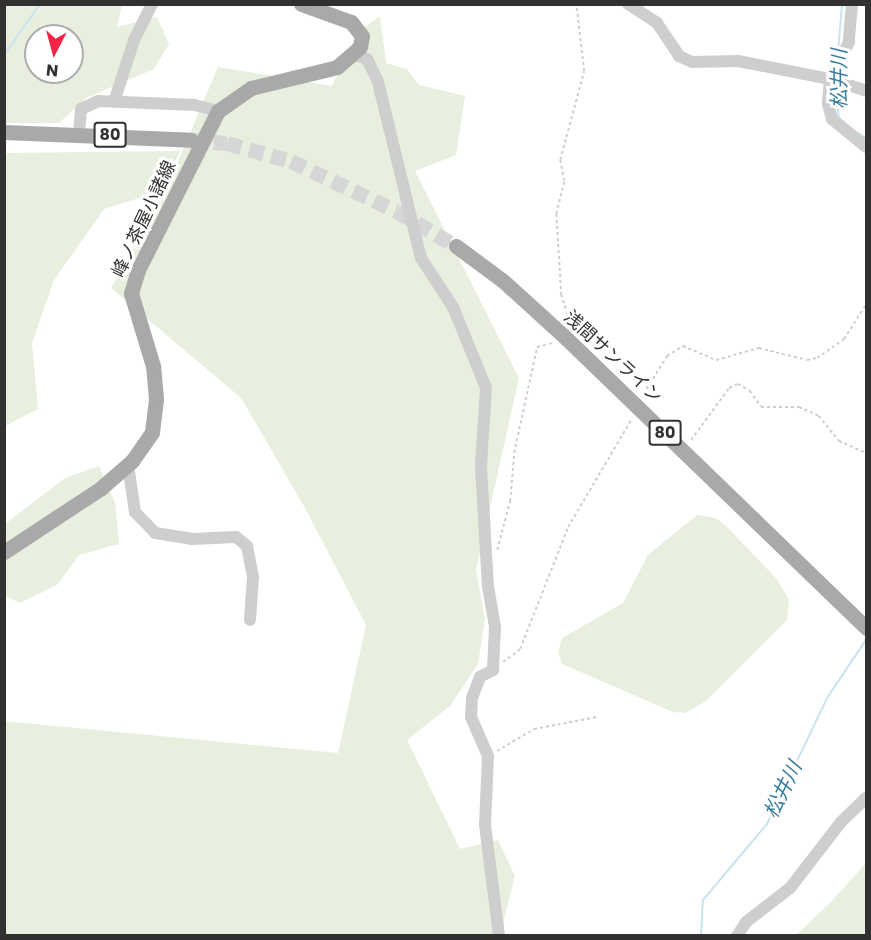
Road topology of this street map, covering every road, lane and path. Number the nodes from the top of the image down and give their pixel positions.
1 (152, 4) edge
2 (301, 4) edge
3 (576, 4) edge
4 (628, 4) edge
5 (852, 4) edge
6 (356, 55) junction
7 (830, 79) junction
8 (867, 91) edge
9 (115, 99) junction
10 (218, 111) junction
11 (4, 132) edge
12 (79, 133) junction
13 (191, 140) tunnel mouth
14 (867, 147) edge
15 (456, 246) tunnel mouth
16 (867, 304) edge
17 (567, 339) junction
18 (639, 408) junction
19 (683, 450) junction
20 (867, 453) edge
21 (128, 465) junction
22 (4, 552) edge
23 (496, 554) dead end
24 (250, 620) dead end
25 (864, 621) edge
26 (493, 670) junction
27 (597, 717) dead end
28 (488, 756) junction
29 (867, 798) edge
30 (499, 936) edge
31 (737, 936) edge

1 - 9 street
2 - 6 main road
3 - 17 path
4 - 7 street
5 - 7 street
6 - 10 main road, 峰ノ茶屋小諸線
6 - 26 street
7 - 8 street
7 - 14 street
9 - 10 street
9 - 12 street
10 - 21 main road, 峰ノ茶屋小諸線
11 - 12 main road, 80
12 - 13 main road, 80
15 - 17 main road, 浅間サンライン / 80
16 - 18 path
17 - 18 main road, 浅間サンライン / 80
17 - 23 path
18 - 19 main road, 浅間サンライン / 80
18 - 26 path
19 - 20 path
19 - 25 main road, 浅間サンライン / 80
21 - 22 main road, 峰ノ茶屋小諸線
21 - 24 street
26 - 28 street
27 - 28 path
28 - 30 street
29 - 31 street

